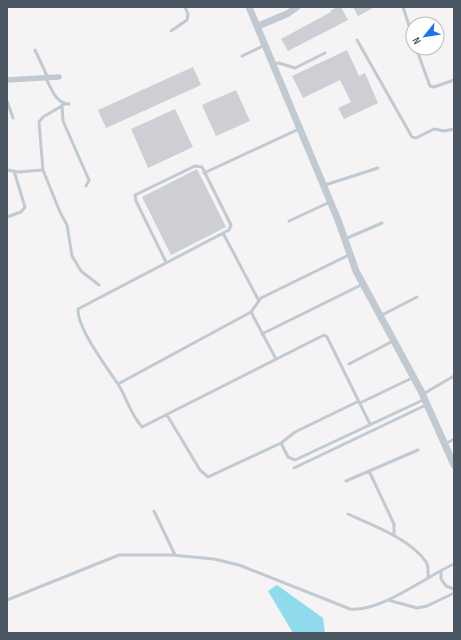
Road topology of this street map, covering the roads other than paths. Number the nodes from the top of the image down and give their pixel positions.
1 (185, 7) edge
2 (249, 7) edge
3 (297, 7) edge
4 (258, 26) junction
5 (171, 31) dead end
6 (357, 40) dead end
7 (266, 44) junction
8 (35, 50) dead end
9 (325, 54) dead end
10 (242, 56) dead end
11 (419, 56) edge
12 (274, 64) junction
13 (59, 77) dead end
14 (47, 78) junction
15 (7, 80) edge
16 (454, 80) edge
17 (7, 101) edge
18 (69, 104) dead end
19 (63, 105) junction
20 (13, 118) dead end
21 (300, 129) junction
22 (454, 129) edge
23 (378, 168) dead end
24 (7, 170) edge
25 (43, 170) junction
26 (14, 171) junction
27 (204, 173) junction
28 (86, 186) dead end
29 (323, 186) junction
30 (330, 202) junction
31 (7, 217) edge
32 (289, 221) dead end
33 (382, 223) dead end
34 (223, 234) junction
35 (344, 239) junction
36 (350, 254) junction
37 (166, 262) junction
38 (363, 284) junction
39 (99, 286) dead end
40 (418, 297) dead end
41 (259, 301) junction
42 (251, 312) junction
43 (380, 316) junction
44 (262, 334) junction
45 (393, 341) junction
46 (276, 359) junction
47 (349, 364) dead end
48 (454, 376) edge
49 (414, 377) junction
50 (118, 384) junction
51 (425, 399) junction
52 (360, 402) junction
53 (167, 414) junction
54 (370, 424) junction
55 (454, 439) edge
56 (281, 443) junction
57 (445, 444) junction
58 (418, 450) dead end
59 (454, 465) edge
60 (294, 468) dead end
61 (369, 471) junction
62 (346, 481) dead end
63 (154, 511) dead end
64 (348, 514) dead end
65 (394, 535) junction
66 (175, 556) junction
67 (454, 564) edge
68 (441, 571) junction
69 (428, 578) junction
70 (454, 589) edge
71 (454, 593) edge
72 (388, 599) junction
73 (7, 600) edge

1 - 5 lane
2 - 4 street
3 - 4 street
4 - 7 street
6 - 22 lane
7 - 10 lane
7 - 12 street
8 - 14 lane
9 - 12 lane
11 - 16 lane
12 - 21 street
13 - 14 street
14 - 15 street
14 - 19 lane
17 - 20 lane
18 - 19 lane
19 - 25 lane
19 - 28 lane
21 - 27 lane
21 - 29 street
23 - 29 lane
24 - 26 lane
25 - 26 lane
25 - 39 lane
26 - 31 lane
27 - 34 lane
27 - 37 lane
29 - 30 street
30 - 32 lane
30 - 35 street
33 - 35 lane
34 - 37 lane
34 - 41 lane
35 - 36 street
36 - 38 street
36 - 41 lane
37 - 50 lane
38 - 43 street
38 - 44 lane
40 - 43 lane
41 - 42 lane
42 - 44 lane
42 - 50 lane
43 - 45 street
44 - 46 lane
45 - 47 lane
45 - 49 street
46 - 52 lane
46 - 53 lane
48 - 51 lane
49 - 51 street
49 - 52 lane
50 - 53 lane
51 - 54 lane
51 - 57 street
51 - 60 lane
52 - 54 lane
52 - 56 lane
53 - 56 lane
54 - 56 lane
55 - 57 lane
57 - 59 street
58 - 61 lane
61 - 62 lane
61 - 65 lane
63 - 66 lane
64 - 65 lane
65 - 69 lane
66 - 72 lane
66 - 73 lane
67 - 68 lane
68 - 69 lane
68 - 70 lane
69 - 72 lane
71 - 72 lane

